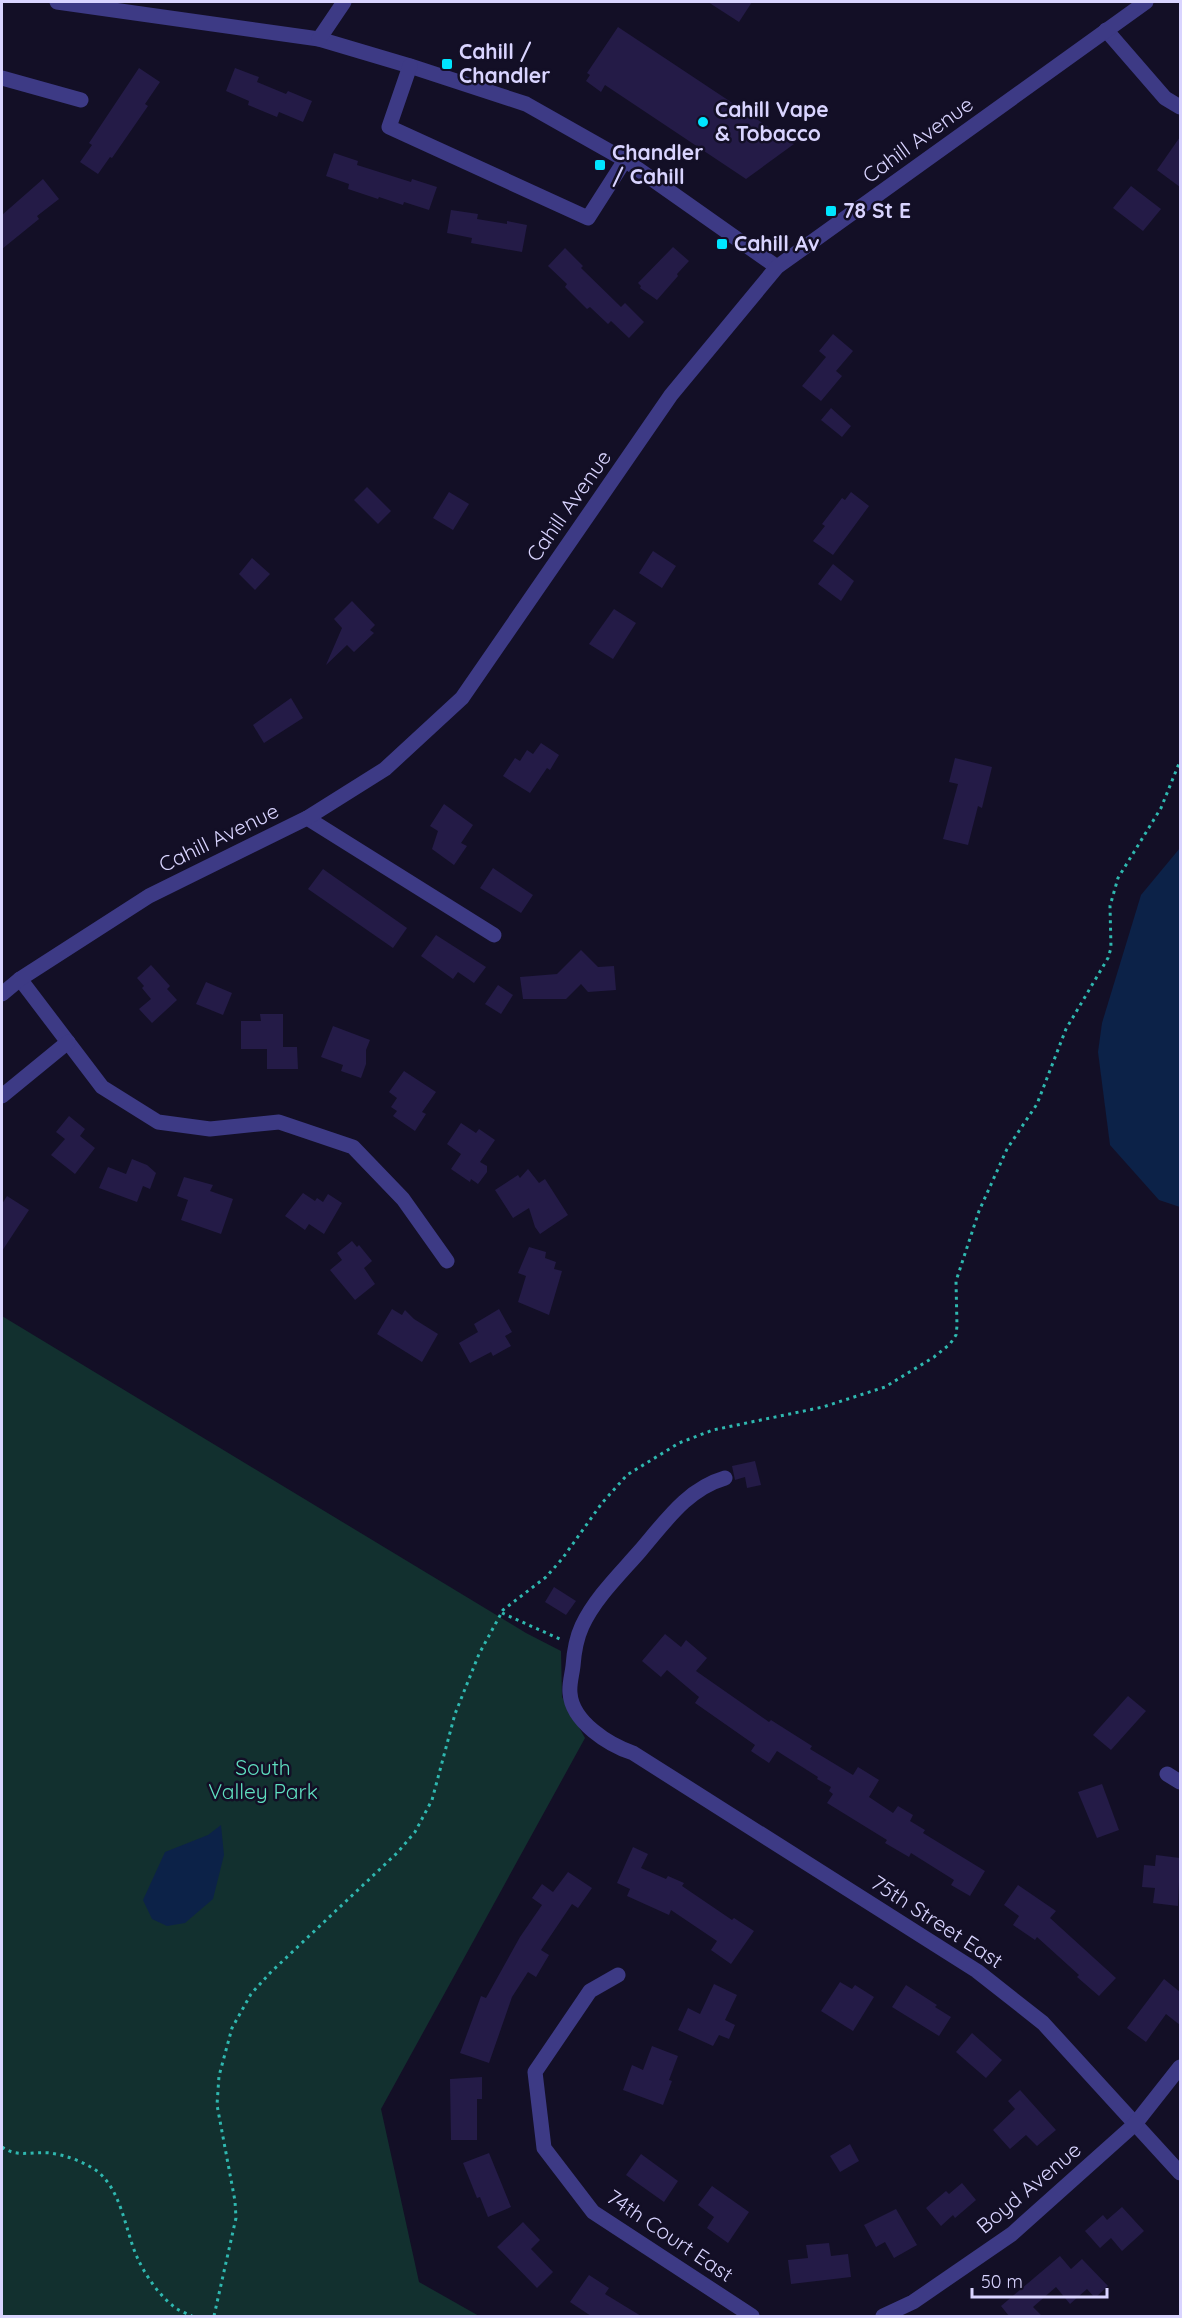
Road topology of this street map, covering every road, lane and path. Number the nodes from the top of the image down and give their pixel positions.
1 (57, 2) edge
2 (344, 2) edge
3 (1146, 2) edge
4 (153, 8) edge
5 (1106, 30) junction
6 (319, 39) junction
7 (410, 66) junction
8 (2, 78) edge
9 (81, 100) dead end
10 (1180, 107) edge
11 (625, 160) junction
12 (777, 267) junction
13 (1180, 761) edge
14 (307, 818) junction
15 (494, 935) dead end
16 (20, 979) junction
17 (2, 994) edge
18 (68, 1042) junction
19 (2, 1096) edge
20 (447, 1261) dead end
21 (725, 1478) dead end
22 (502, 1613) junction
23 (575, 1645) junction
24 (1167, 1774) dead end
25 (1180, 1782) edge
26 (618, 1975) dead end
27 (1180, 2067) edge
28 (1135, 2124) junction
29 (2, 2147) edge
30 (1180, 2173) edge
31 (192, 2316) edge
32 (214, 2316) edge
33 (752, 2316) edge
34 (884, 2316) edge

1 - 4 street
2 - 6 street
3 - 5 street, Cahill Avenue
4 - 6 street
5 - 10 street
5 - 12 street, Cahill Avenue
6 - 7 street
7 - 11 street
7 - 11 street
8 - 9 street
11 - 12 street
12 - 14 street, Cahill Avenue
13 - 22 path
14 - 15 street
14 - 16 street, Cahill Avenue
16 - 17 street, Cahill Avenue
16 - 18 street
18 - 19 street
18 - 20 street
21 - 23 street, 75th Street East
22 - 23 path
22 - 32 path
23 - 28 street, 75th Street East
24 - 25 street
26 - 33 street, 74th Court East
27 - 28 street, Boyd Avenue
28 - 30 street, 75th Street East
28 - 34 street, Boyd Avenue
29 - 31 path

